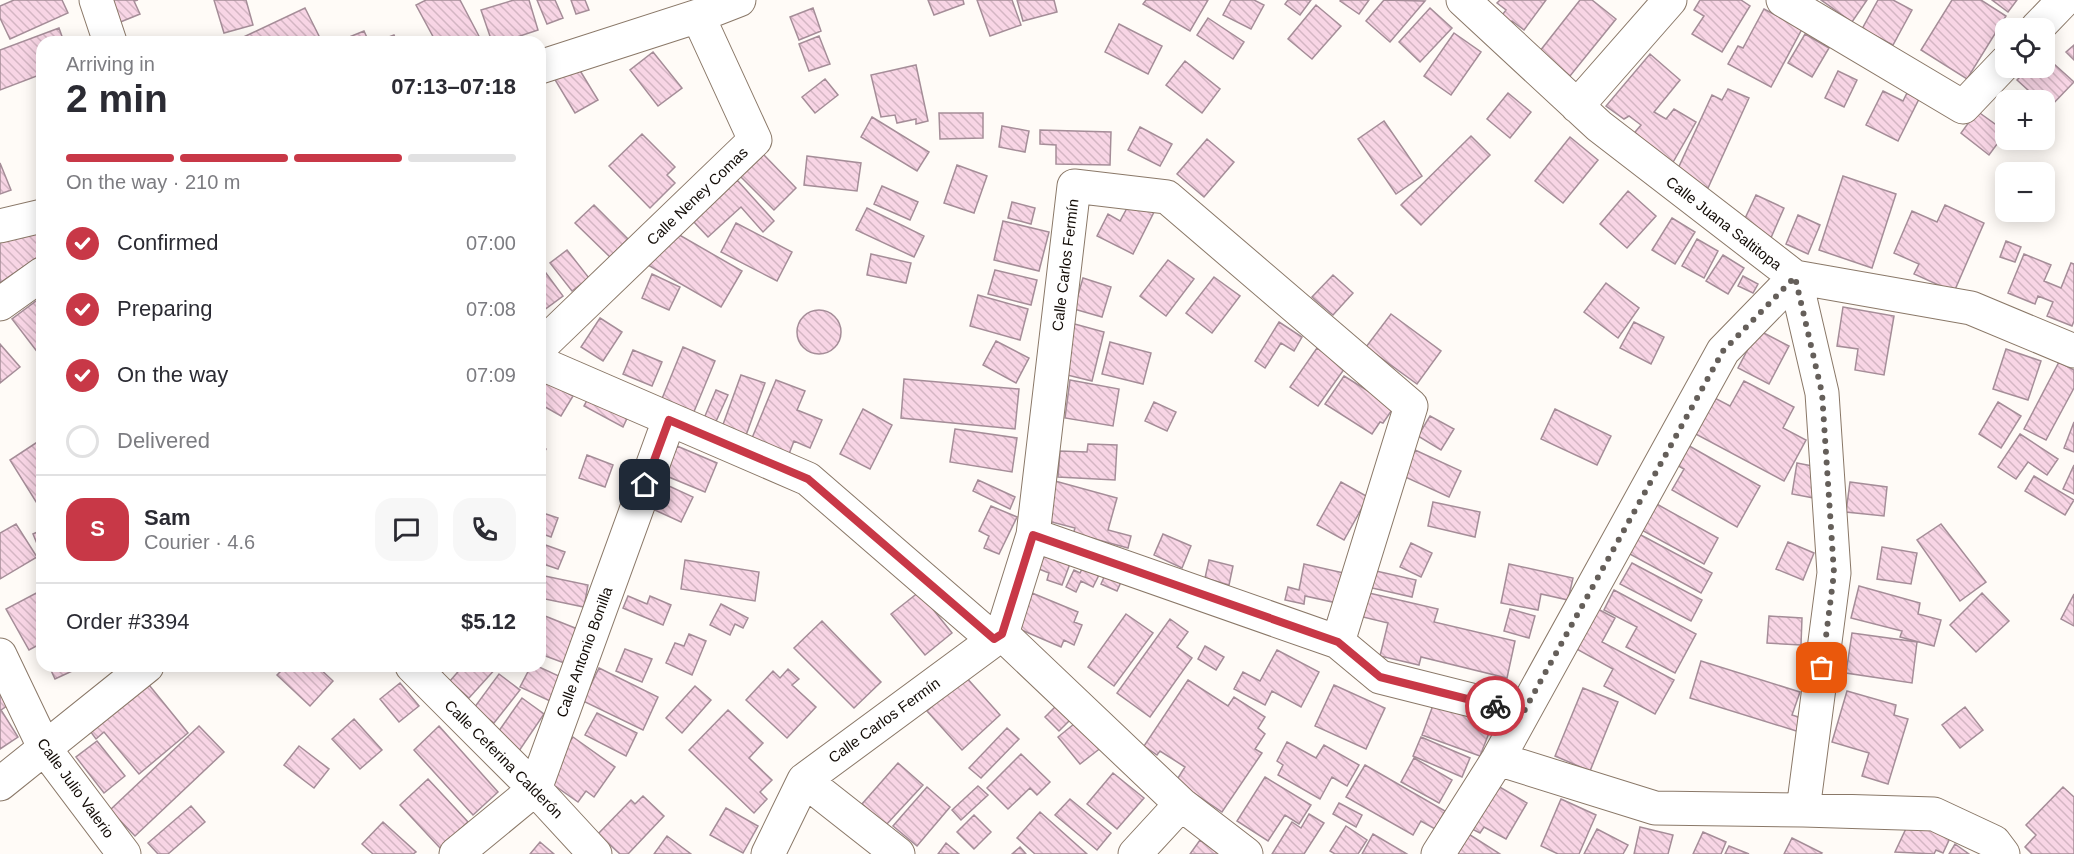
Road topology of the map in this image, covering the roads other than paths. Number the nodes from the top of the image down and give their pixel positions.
1 (96, 0) edge
2 (739, 0) edge
3 (1463, 0) edge
4 (1670, 0) edge
5 (1783, 0) edge
6 (2064, 0) edge
7 (698, 16) junction
8 (2047, 18) edge
9 (108, 36) edge
10 (546, 65) edge
11 (1995, 74) edge
12 (1577, 106) junction
13 (36, 217) edge
14 (0, 225) edge
15 (1795, 277) junction
16 (36, 278) edge
17 (0, 304) edge
18 (546, 340) edge
19 (2074, 351) edge
20 (546, 366) edge
21 (669, 420) junction
22 (1033, 535) junction
23 (998, 637) junction
24 (1338, 642) junction
25 (0, 655) edge
26 (140, 672) edge
27 (418, 672) edge
28 (1523, 713) junction
29 (45, 749) junction
30 (1498, 759) junction
31 (804, 780) junction
32 (0, 784) edge
33 (535, 789) junction
34 (1181, 804) junction
35 (1803, 810) junction
36 (124, 854) edge
37 (456, 854) edge
38 (596, 854) edge
39 (768, 854) edge
40 (898, 854) edge
41 (1135, 854) edge
42 (1246, 854) edge
43 (1438, 854) edge
44 (2003, 854) edge

1 - 9 street
2 - 7 street
3 - 12 street, Calle Juana Saltitopa
4 - 12 street
5 - 11 street
6 - 8 street
7 - 10 street
7 - 18 street, Calle Neney Comas
12 - 15 street, Calle Juana Saltitopa
13 - 14 street
15 - 19 street, Calle Juana Saltitopa
15 - 28 street
15 - 35 street
16 - 17 street
20 - 21 street
21 - 23 street
21 - 33 street, Calle Antonio Bonilla
22 - 23 street, Calle Carlos Fermín
22 - 24 street
22 - 24 street, Calle Carlos Fermín
23 - 31 street, Calle Carlos Fermín
23 - 34 street
24 - 28 street
25 - 29 street, Calle Julio Valerio
26 - 29 street
27 - 33 street, Calle Ceferina Calderón
28 - 30 street
29 - 32 street
29 - 36 street, Calle Julio Valerio
30 - 35 street
30 - 43 street
31 - 39 street, Calle Carlos Fermín
31 - 40 street
33 - 37 street
33 - 38 street, Calle Ceferina Calderón
34 - 41 street
34 - 42 street
35 - 44 street

